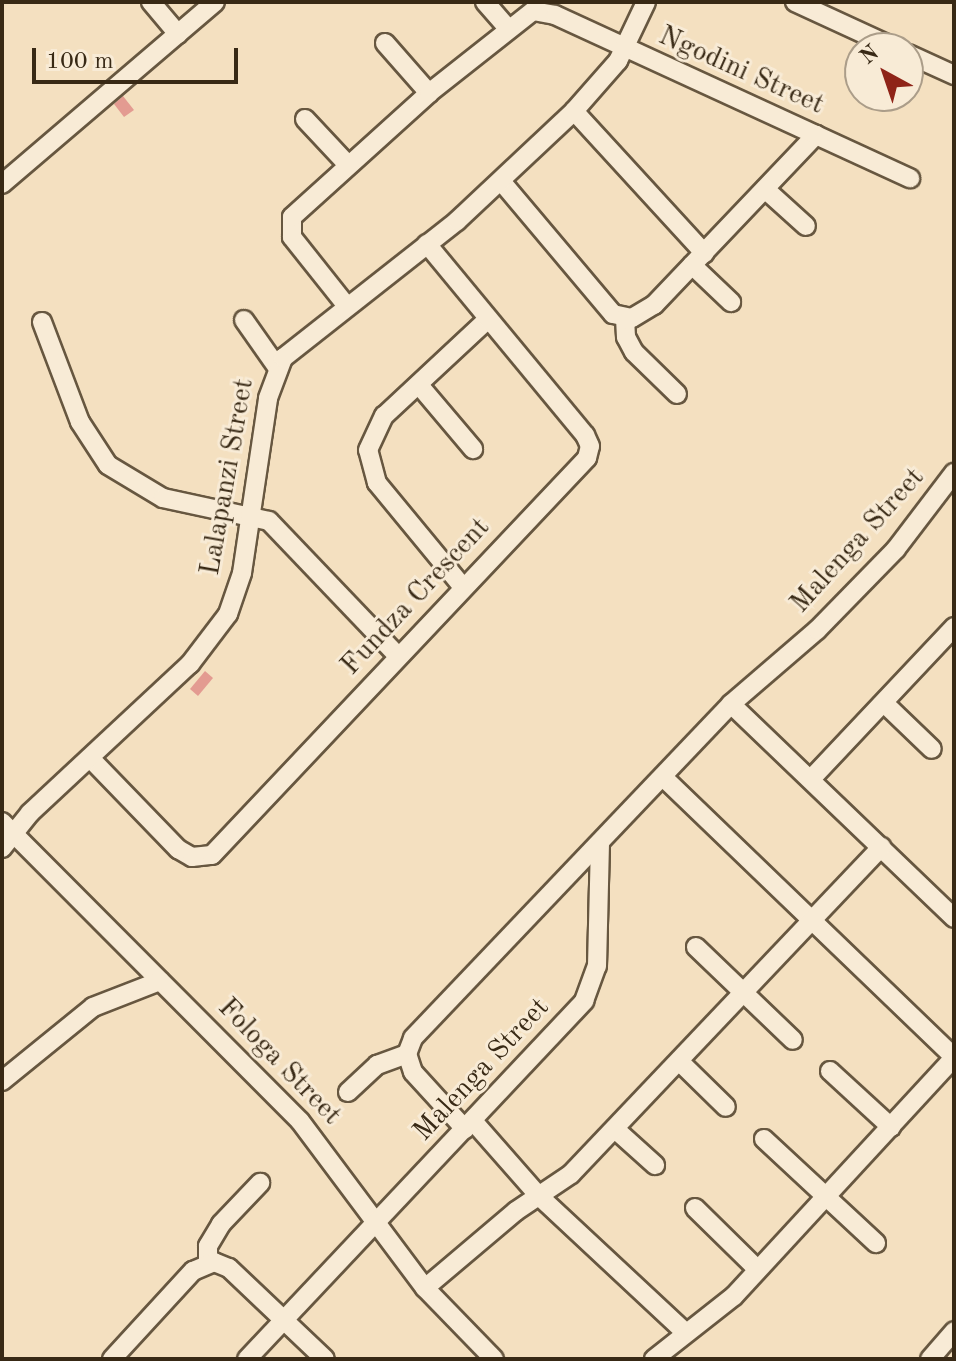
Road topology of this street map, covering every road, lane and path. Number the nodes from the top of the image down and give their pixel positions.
1 (151, 2) edge
2 (215, 2) edge
3 (485, 2) edge
4 (646, 2) edge
5 (795, 2) edge
6 (507, 27) junction
7 (860, 32) edge
8 (178, 34) junction
9 (385, 43) dead end
10 (625, 50) junction
11 (924, 61) edge
12 (954, 75) edge
13 (429, 93) junction
14 (574, 111) junction
15 (305, 119) dead end
16 (816, 135) junction
17 (348, 165) junction
18 (5, 176) edge
19 (910, 178) dead end
20 (501, 181) junction
21 (765, 189) junction
22 (806, 226) dead end
23 (427, 244) junction
24 (698, 259) junction
25 (731, 302) dead end
26 (346, 305) junction
27 (625, 318) junction
28 (244, 320) dead end
29 (487, 320) junction
30 (42, 322) dead end
31 (277, 367) junction
32 (419, 385) junction
33 (677, 394) dead end
34 (473, 449) dead end
35 (954, 473) edge
36 (251, 515) junction
37 (462, 586) junction
38 (954, 627) edge
39 (398, 656) junction
40 (884, 703) junction
41 (731, 704) junction
42 (932, 749) dead end
43 (90, 758) junction
44 (663, 777) junction
45 (811, 779) junction
46 (6, 835) edge
47 (600, 843) junction
48 (881, 847) junction
49 (954, 918) edge
50 (812, 921) junction
51 (696, 947) dead end
52 (160, 981) junction
53 (744, 992) junction
54 (793, 1040) dead end
55 (2, 1052) edge
56 (407, 1054) junction
57 (954, 1058) edge
58 (680, 1062) junction
59 (16, 1067) junction
60 (830, 1071) dead end
61 (2, 1081) edge
62 (348, 1092) dead end
63 (726, 1107) dead end
64 (469, 1125) junction
65 (891, 1127) junction
66 (615, 1129) junction
67 (764, 1139) dead end
68 (655, 1165) dead end
69 (260, 1183) dead end
70 (539, 1196) junction
71 (827, 1196) junction
72 (695, 1208) dead end
73 (377, 1222) junction
74 (876, 1243) dead end
75 (208, 1263) junction
76 (758, 1270) junction
77 (425, 1288) junction
78 (285, 1321) junction
79 (954, 1331) edge
80 (685, 1332) junction
81 (112, 1359) edge
82 (247, 1359) edge
83 (325, 1359) edge
84 (494, 1359) edge
85 (654, 1359) edge
86 (930, 1359) edge

1 - 8 street
2 - 8 street
3 - 6 street
4 - 10 street, Lalapanzi Street
5 - 7 street
6 - 10 street, Ngodini Street
6 - 13 street, Ngodini Street
8 - 18 street
9 - 13 street
10 - 14 street, Lalapanzi Street
10 - 16 street, Ngodini Street
11 - 12 street
13 - 17 street, Ngodini Street
14 - 20 street, Lalapanzi Street
14 - 24 street
15 - 17 street
16 - 19 street, Ngodini Street
16 - 21 street
17 - 26 street, Ngodini Street
20 - 23 street, Lalapanzi Street
20 - 27 street
21 - 22 street
21 - 24 street
23 - 26 street, Lalapanzi Street
23 - 29 street, Fundza Crescent
24 - 25 street
24 - 27 street
26 - 31 street, Lalapanzi Street
27 - 33 street
28 - 31 street
29 - 32 street
29 - 37 street, Fundza Crescent
30 - 36 street
31 - 36 street, Lalapanzi Street
32 - 34 street
32 - 37 street
35 - 41 street, Malenga Street
36 - 39 street
36 - 43 street, Lalapanzi Street
37 - 39 street, Fundza Crescent
38 - 40 street
39 - 43 street, Fundza Crescent
40 - 42 street
40 - 45 street
41 - 44 street, Malenga Street
41 - 45 street
43 - 46 street, Lalapanzi Street
44 - 47 street, Malenga Street
44 - 50 street
45 - 48 street
46 - 52 street, Fologa Street
47 - 56 street
47 - 64 street, Malenga Street
48 - 49 street
48 - 50 street
50 - 53 street
50 - 57 street
51 - 53 street
52 - 59 street
52 - 73 street, Fologa Street
53 - 54 street
53 - 58 street
55 - 59 street
56 - 62 street
56 - 64 street
57 - 65 street
58 - 63 street
58 - 66 street
59 - 61 street
60 - 65 street
64 - 70 street
64 - 73 street, Malenga Street
65 - 71 street
66 - 68 street
66 - 70 street
67 - 71 street
69 - 75 street
70 - 77 street
70 - 80 street
71 - 74 street
71 - 76 street
72 - 76 street
73 - 77 street, Fologa Street
73 - 78 street, Malenga Street
75 - 78 street
75 - 81 street
76 - 80 street
77 - 84 street, Fologa Street
78 - 82 street, Malenga Street
78 - 83 street
79 - 86 street
80 - 85 street

